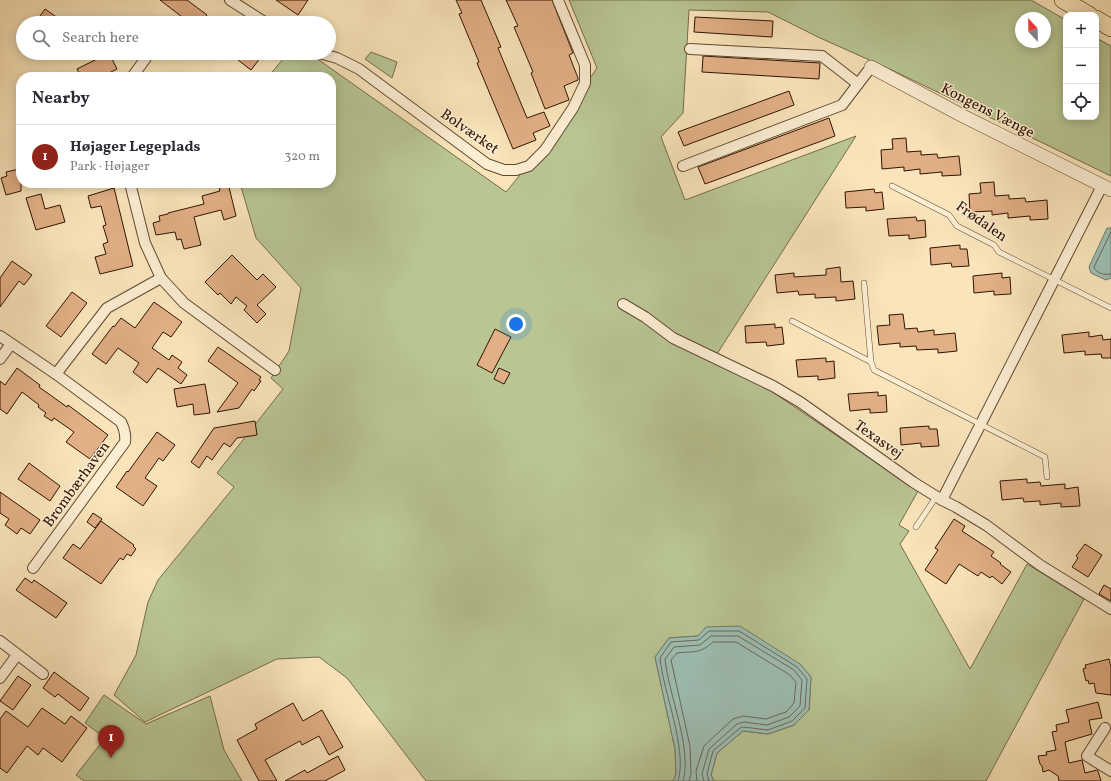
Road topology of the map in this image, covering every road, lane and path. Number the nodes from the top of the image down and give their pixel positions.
1 (230, 0) edge
2 (558, 0) edge
3 (1063, 0) edge
4 (1084, 12) edge
5 (255, 16) edge
6 (1099, 21) edge
7 (1111, 28) edge
8 (690, 49) dead end
9 (336, 58) edge
10 (145, 60) edge
11 (871, 68) joint
12 (136, 72) edge
13 (858, 84) junction
14 (683, 166) dead end
15 (892, 186) dead end
16 (131, 188) edge
17 (1106, 188) edge
18 (161, 278) junction
19 (1054, 280) junction
20 (864, 283) dead end
21 (623, 304) dead end
22 (1111, 308) edge
23 (792, 321) dead end
24 (0, 336) edge
25 (11, 344) junction
26 (0, 359) edge
27 (871, 362) junction
28 (275, 370) dead end
29 (56, 374) junction
30 (980, 424) junction
31 (1047, 477) dead end
32 (939, 499) junction
33 (916, 527) dead end
34 (33, 568) dead end
35 (1111, 609) edge
36 (0, 641) edge
37 (17, 655) junction
38 (43, 674) dead end
39 (0, 678) edge
40 (1105, 728) dead end
41 (1111, 771) edge

1 - 5 street
2 - 9 street, Bolværket
3 - 4 highway
6 - 7 highway
8 - 13 street
10 - 12 street
11 - 13 street, Kongens Vænge
11 - 17 street, Kongens Vænge
13 - 14 street, Kongens Vænge
15 - 19 lane, Frødalen
16 - 18 street
17 - 19 street
18 - 28 street
18 - 29 street
19 - 22 lane, Frødalen
19 - 30 street
20 - 27 lane
21 - 32 street, Texasvej
23 - 27 lane
24 - 25 street, Brombærhaven
25 - 26 street
25 - 29 street, Brombærhaven
27 - 30 lane
29 - 34 street, Brombærhaven
30 - 31 lane
30 - 32 street
32 - 33 lane
32 - 35 street, Texasvej
36 - 37 street
37 - 38 street
37 - 39 street
40 - 41 street

